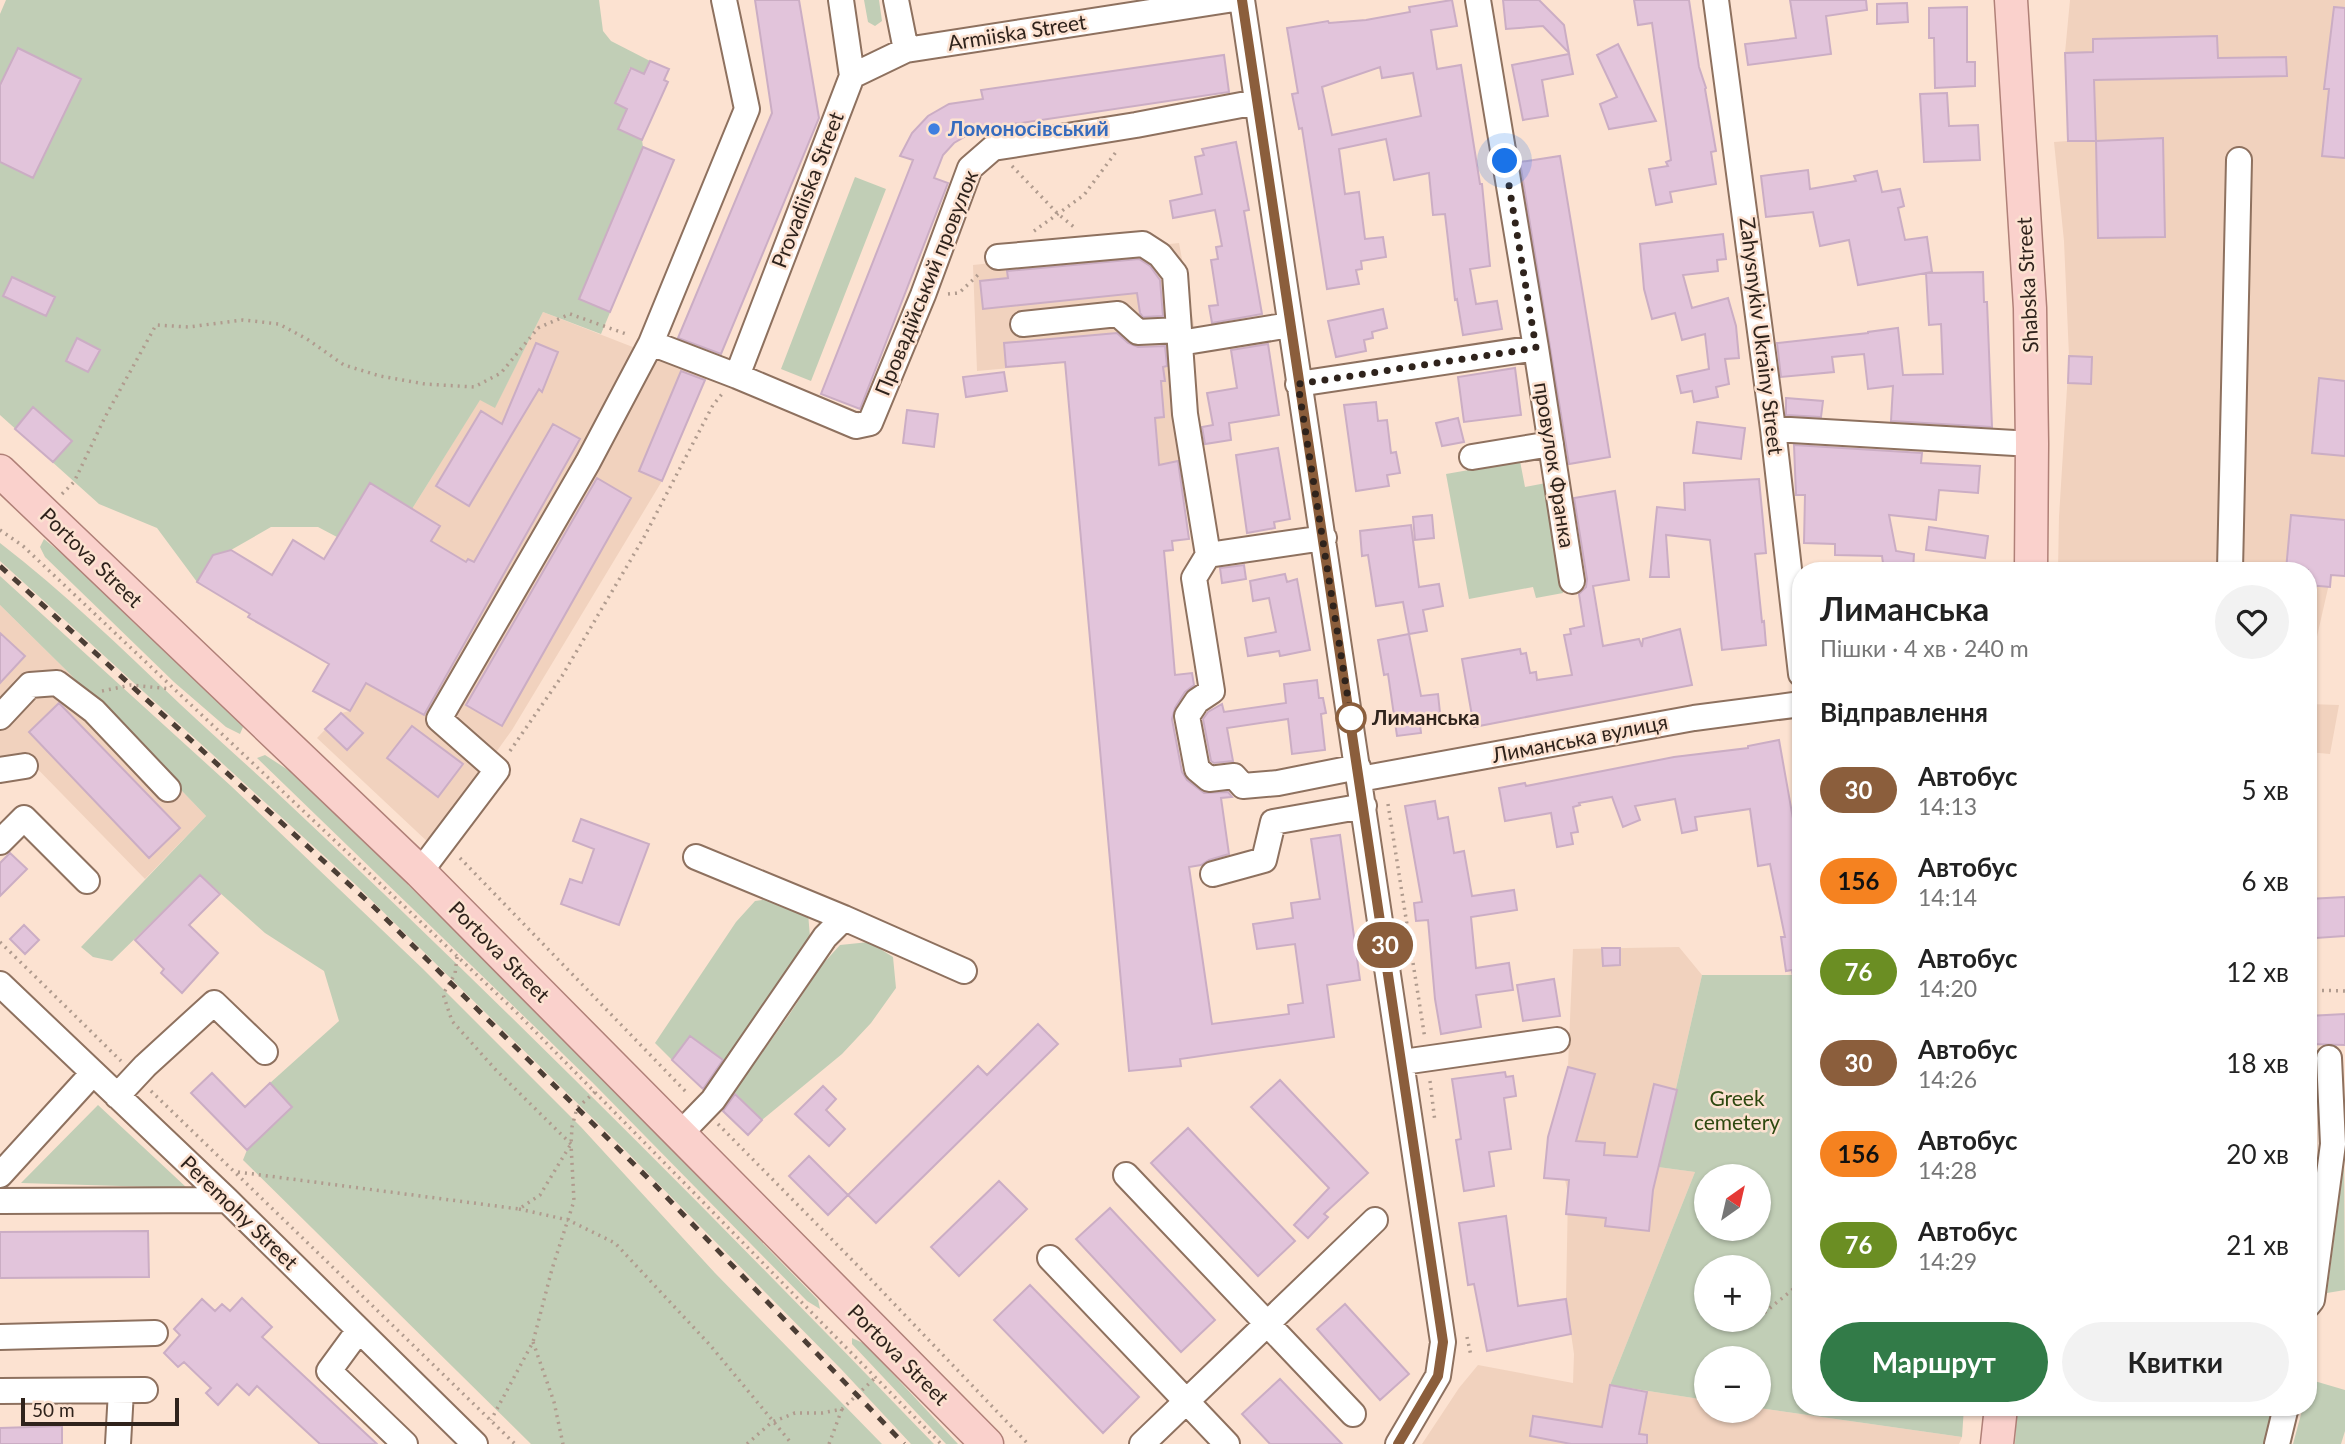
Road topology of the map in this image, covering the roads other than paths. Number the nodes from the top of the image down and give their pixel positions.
1 (724, 0) edge
2 (841, 0) edge
3 (896, 0) edge
4 (1228, 0) edge
5 (1242, 0) edge
6 (1478, 0) edge
7 (1716, 0) edge
8 (2011, 0) edge
9 (906, 50) junction
10 (852, 76) junction
11 (1257, 102) junction
12 (2238, 160) dead end
13 (998, 257) road end
14 (1023, 324) dead end
15 (1290, 325) junction
16 (1179, 336) junction
17 (651, 343) junction
18 (1536, 348) junction
19 (737, 376) junction
20 (1298, 384) junction
21 (1773, 429) junction
22 (1551, 444) junction
23 (2032, 444) junction
24 (1472, 457) dead end
25 (0, 471) edge
26 (1324, 538) junction
27 (1208, 555) junction
28 (2031, 562) edge
29 (2230, 562) edge
30 (1572, 581) dead end
31 (1792, 595) edge
32 (1792, 705) edge
33 (0, 717) edge
34 (25, 766) dead end
35 (0, 770) edge
36 (1359, 773) junction
37 (168, 789) dead end
38 (1364, 806) junction
39 (0, 842) edge
40 (696, 857) dead end
41 (420, 873) junction
42 (1213, 874) dead end
43 (87, 881) dead end
44 (844, 918) junction
45 (964, 971) dead end
46 (0, 984) edge
47 (1558, 1040) dead end
48 (265, 1052) dead end
49 (2329, 1058) dead end
50 (1403, 1062) junction
51 (93, 1073) junction
52 (117, 1096) junction
53 (680, 1134) junction
54 (0, 1175) edge
55 (1126, 1175) dead end
56 (227, 1200) junction
57 (0, 1201) edge
58 (1375, 1220) dead end
59 (1050, 1258) dead end
60 (2317, 1263) edge
61 (1267, 1324) junction
62 (359, 1331) junction
63 (155, 1333) dead end
64 (0, 1337) edge
65 (0, 1391) edge
66 (1186, 1401) junction
67 (1353, 1414) dead end
68 (2000, 1416) edge
69 (2284, 1416) edge
70 (118, 1444) edge
71 (405, 1444) edge
72 (475, 1444) edge
73 (987, 1444) edge
74 (1142, 1444) edge
75 (1227, 1444) edge
76 (1398, 1444) edge
77 (1997, 1444) edge
78 (2277, 1444) edge

1 - 17 street
2 - 10 street, Provadiiska Street
3 - 9 street
4 - 9 street, Armiiska Street
5 - 11 street
6 - 18 street, провулок Франка
7 - 21 street, Zahysnykiv Ukrainy Street
8 - 23 main road, Shabska Street
9 - 10 street, Armiiska Street
10 - 19 street, Provadiiska Street
11 - 15 street
11 - 19 street, Провадійський провулок
12 - 29 street
13 - 16 street
14 - 16 street
15 - 16 street
15 - 20 street
16 - 27 street
17 - 19 street
17 - 41 street
18 - 20 street
18 - 22 street, провулок Франка
20 - 26 street
21 - 23 street
21 - 31 street, Zahysnykiv Ukrainy Street
22 - 24 street
22 - 30 street, провулок Франка
23 - 28 main road, Shabska Street
25 - 41 main road, Portova Street
26 - 27 street
26 - 36 street
27 - 36 street, Лиманська вулиця
32 - 36 street, Лиманська вулиця
33 - 37 street
34 - 35 street
36 - 38 street
38 - 42 street
38 - 50 street
39 - 43 street
40 - 44 street
41 - 53 main road, Portova Street
44 - 45 street
44 - 53 street
46 - 51 street, Peremohy Street
47 - 50 street
48 - 52 street
49 - 60 street
50 - 76 street
51 - 52 street, Peremohy Street
51 - 54 street
52 - 56 street, Peremohy Street
53 - 73 main road, Portova Street
55 - 61 street
56 - 57 street
56 - 62 street, Peremohy Street
58 - 61 street
59 - 66 street
61 - 66 street
61 - 67 street
62 - 71 street
62 - 72 street, Peremohy Street
63 - 64 street
65 - 70 street
66 - 74 street
66 - 75 street
68 - 77 main road
69 - 78 street

